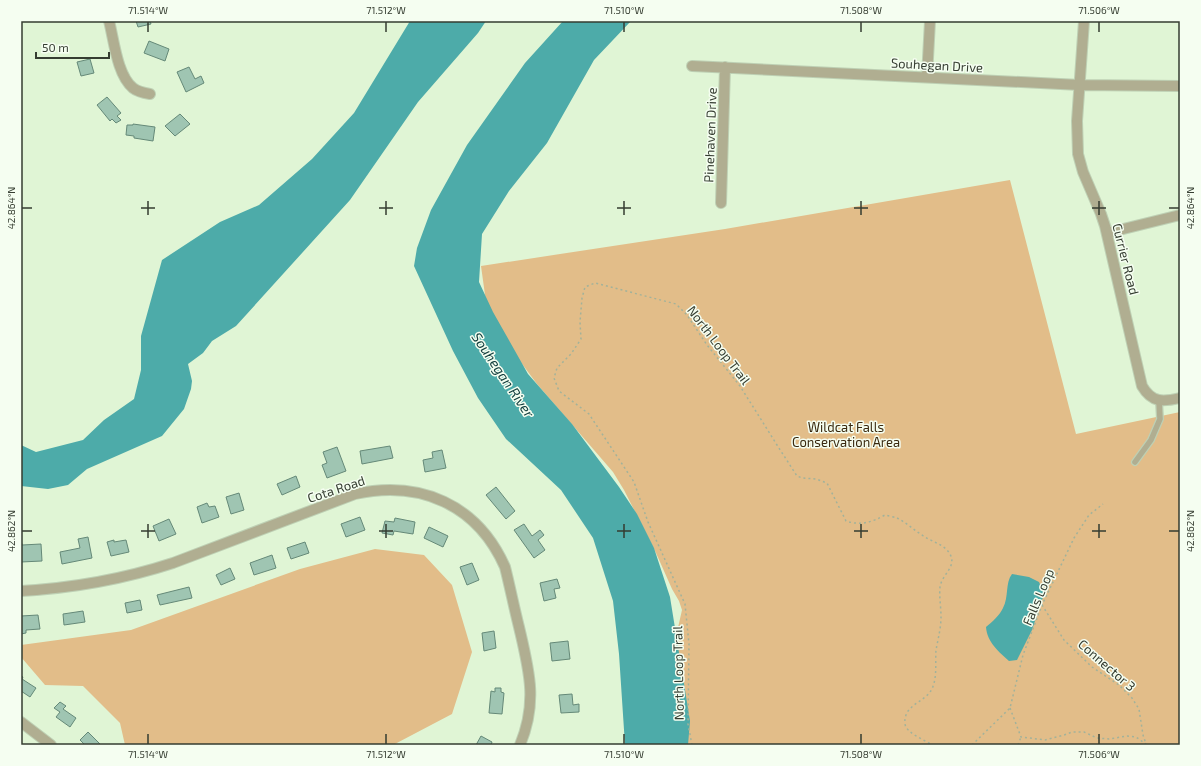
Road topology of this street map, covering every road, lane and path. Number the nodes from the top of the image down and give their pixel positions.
1 (109, 21) edge
2 (930, 21) edge
3 (1084, 21) edge
4 (692, 66) dead end
5 (725, 67) junction
6 (927, 77) junction
7 (1080, 85) junction
8 (1180, 86) edge
9 (150, 94) dead end
10 (721, 203) dead end
11 (1180, 216) edge
12 (1107, 233) junction
13 (1180, 398) edge
14 (1159, 401) junction
15 (1135, 462) dead end
16 (1102, 504) dead end
17 (21, 590) edge
18 (1042, 606) junction
19 (1010, 708) junction
20 (21, 722) edge
21 (1021, 737) junction
22 (51, 745) edge
23 (520, 745) edge
24 (692, 745) edge
25 (932, 745) edge
26 (972, 745) edge
27 (1018, 745) edge
28 (1147, 745) edge

1 - 9 street
2 - 6 street
3 - 7 street, Currier Road
4 - 5 street, Souhegan Drive
5 - 6 street, Souhegan Drive
5 - 10 street, Pinehaven Drive
6 - 7 street, Souhegan Drive
7 - 8 street, Souhegan Drive
7 - 12 street, Currier Road
11 - 12 street
12 - 14 street, Currier Road
13 - 14 street
14 - 15 lane
16 - 18 path, Falls Loop
17 - 23 street, Cota Road
18 - 19 path, Falls Loop
18 - 28 path, Connector 3
19 - 21 path
19 - 26 path
20 - 22 street
21 - 27 path
21 - 28 path
24 - 25 path, North Loop Trail

